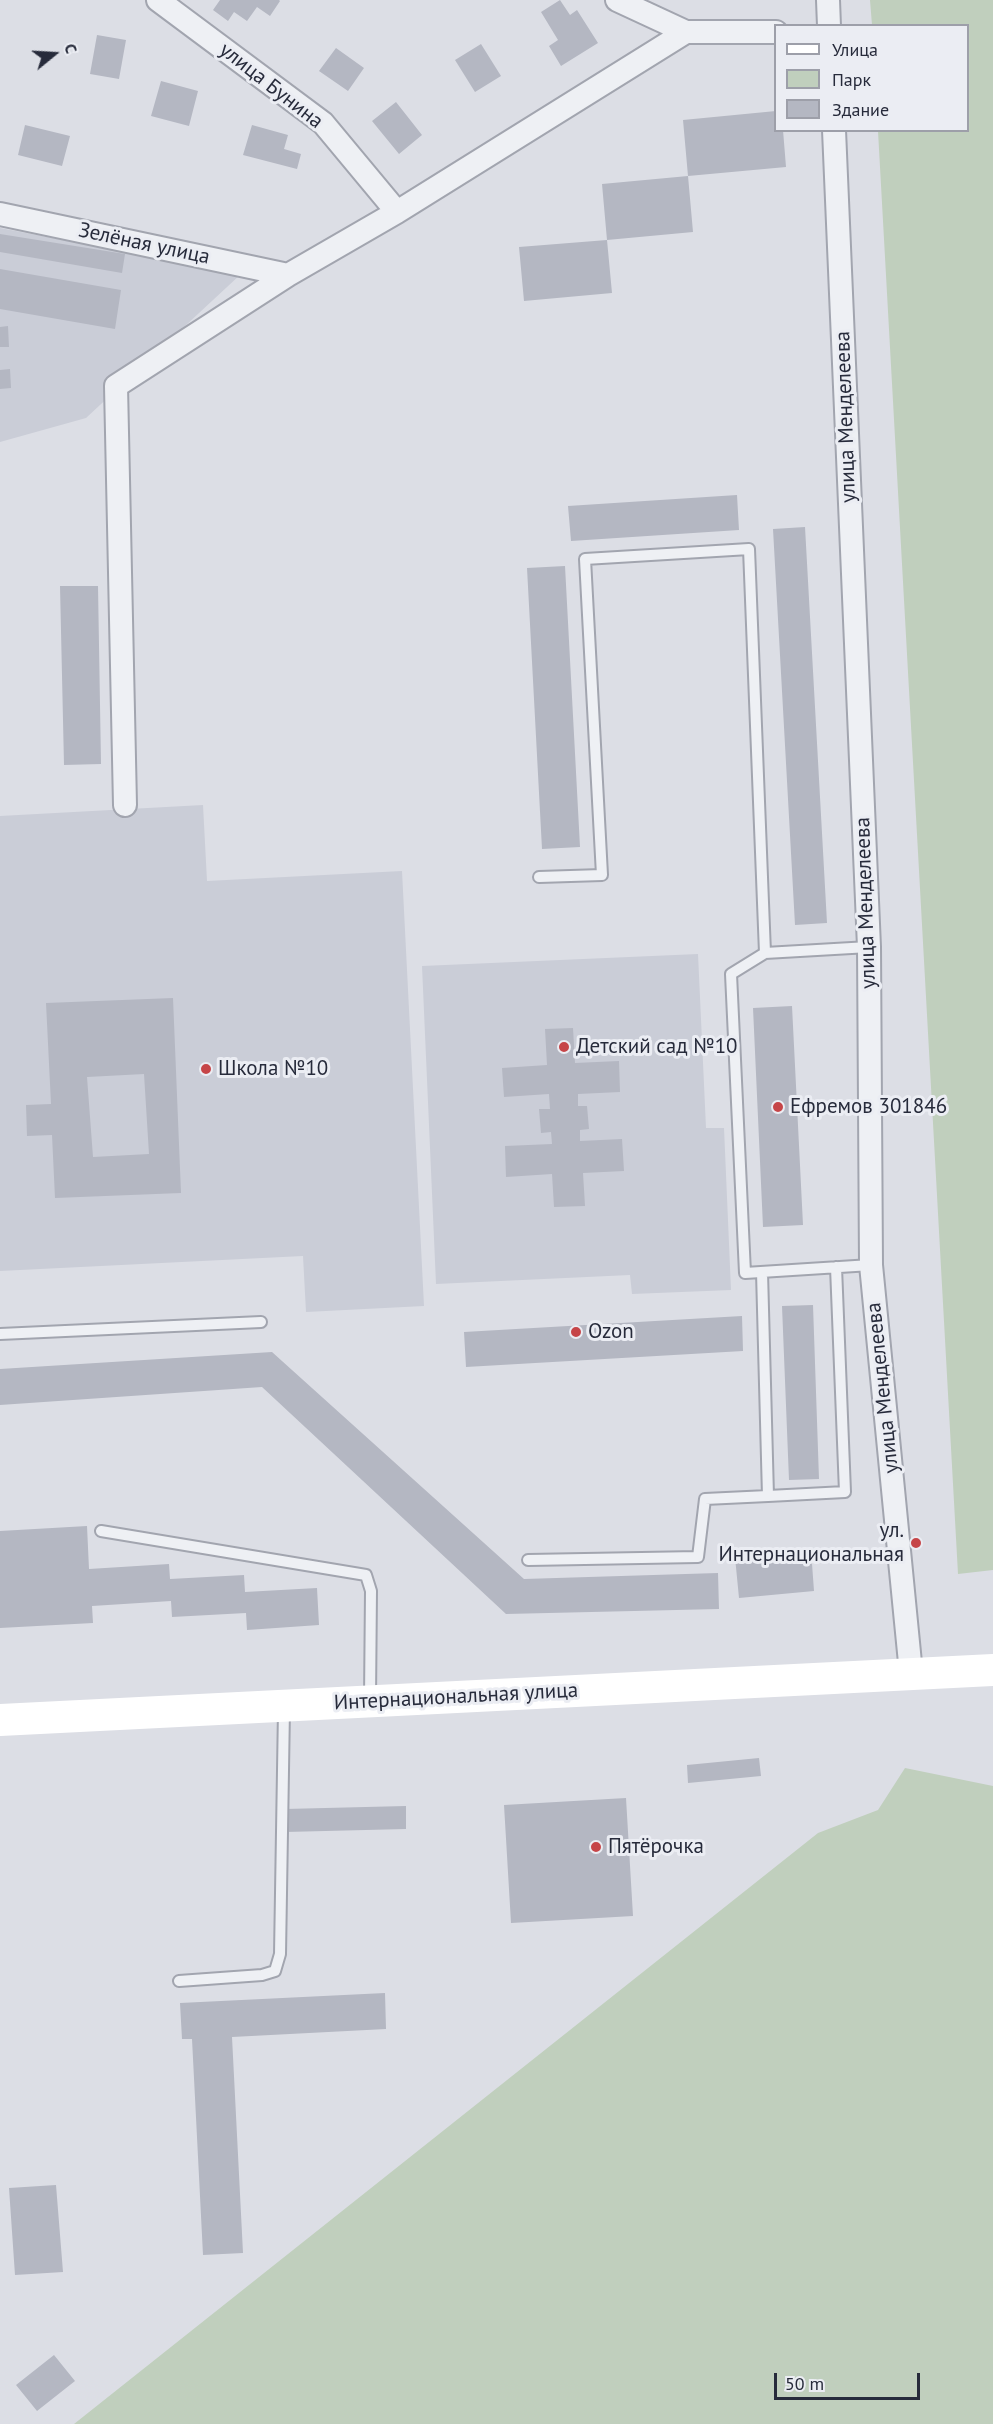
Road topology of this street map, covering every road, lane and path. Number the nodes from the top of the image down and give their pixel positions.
1 (158, 0) edge
2 (617, 0) edge
3 (828, 0) edge
4 (829, 24) edge
5 (686, 32) junction
6 (774, 32) edge
7 (834, 132) edge
8 (397, 213) junction
9 (0, 214) edge
10 (288, 275) junction
11 (125, 805) dead end
12 (539, 877) dead end
13 (869, 947) junction
14 (765, 953) junction
15 (871, 1265) junction
16 (836, 1267) junction
17 (762, 1272) junction
18 (261, 1322) dead end
19 (0, 1334) edge
20 (768, 1496) junction
21 (101, 1531) dead end
22 (528, 1560) dead end
23 (993, 1670) edge
24 (911, 1673) junction
25 (370, 1702) junction
26 (284, 1706) junction
27 (0, 1720) edge
28 (179, 1981) dead end

1 - 8 street, улица Бунина
2 - 5 street
3 - 4 street
5 - 6 street
5 - 8 street
7 - 13 street, улица Менделеева
8 - 10 street
9 - 10 street, Зелёная улица
10 - 11 street
12 - 14 lane
13 - 14 lane
13 - 15 street, улица Менделеева
14 - 17 lane
15 - 16 lane
15 - 24 street, улица Менделеева
16 - 17 lane
16 - 20 lane
17 - 20 lane
18 - 19 lane
20 - 22 lane
21 - 25 lane
23 - 24 street, Интернациональная улица
24 - 25 street, Интернациональная улица
25 - 26 street, Интернациональная улица
26 - 27 street, Интернациональная улица
26 - 28 lane

